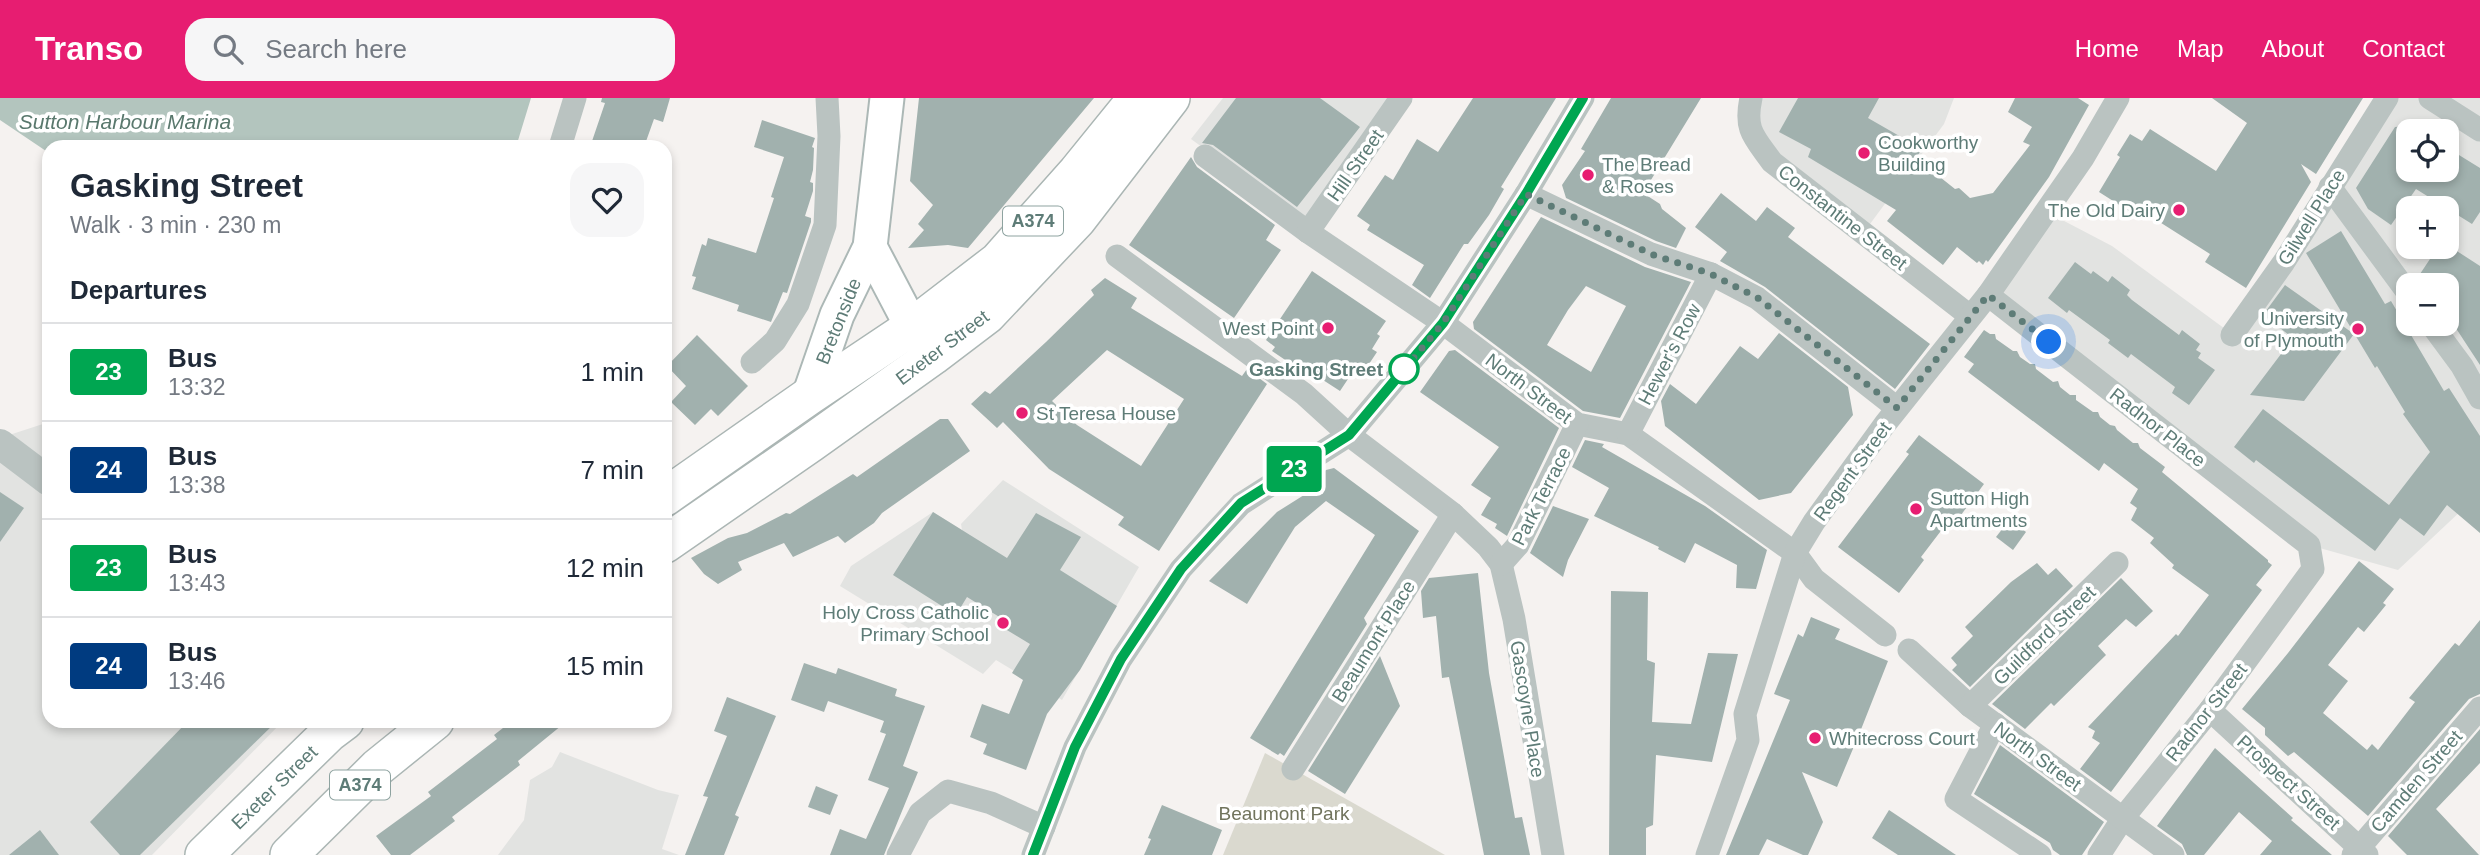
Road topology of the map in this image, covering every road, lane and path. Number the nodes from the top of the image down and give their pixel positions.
1 (575, 98) edge
2 (827, 98) edge
3 (887, 98) edge
4 (1137, 98) edge
5 (1171, 98) edge
6 (1401, 98) edge
7 (1583, 98) edge
8 (1751, 98) edge
9 (2118, 98) edge
10 (2387, 98) edge
11 (2430, 98) edge
12 (2480, 130) edge
13 (562, 140) edge
14 (1205, 156) dead end
15 (2330, 187) junction
16 (1526, 194) junction
17 (1308, 232) junction
18 (870, 247) junction
19 (1117, 256) dead end
20 (1711, 274) junction
21 (2396, 277) edge
22 (1988, 295) junction
23 (1970, 316) junction
24 (1443, 323) junction
25 (912, 327) junction
26 (2232, 334) dead end
27 (2440, 336) edge
28 (933, 356) junction
29 (751, 362) dead end
30 (810, 396) junction
31 (2480, 398) edge
32 (1897, 408) junction
33 (1577, 424) junction
34 (1628, 434) junction
35 (1349, 435) junction
36 (0, 444) edge
37 (42, 476) edge
38 (672, 492) edge
39 (1453, 514) junction
40 (672, 539) edge
41 (1795, 552) junction
42 (2117, 563) dead end
43 (1501, 564) junction
44 (2313, 569) joint
45 (1885, 635) dead end
46 (1909, 650) dead end
47 (1970, 706) junction
48 (2480, 708) edge
49 (2210, 710) junction
50 (1995, 724) junction
51 (334, 728) edge
52 (426, 728) edge
53 (1293, 769) dead end
54 (2123, 818) junction
55 (1044, 827) junction
56 (2360, 852) edge
57 (204, 855) edge
58 (289, 855) edge
59 (898, 855) edge
60 (1033, 855) edge
61 (1553, 855) edge
62 (1707, 855) edge
63 (2040, 855) edge
64 (2099, 855) edge
65 (2173, 855) edge

1 - 13 street
2 - 29 street
3 - 18 main road, Bretonside
4 - 25 main road, Exeter Street / A374
5 - 28 main road, Exeter Street / A374
6 - 17 street, Hill Street
7 - 16 street
8 - 23 street, Constantine Street
9 - 22 street, Regent Street
10 - 15 street, Gilwell Place
11 - 12 street
14 - 17 street, North Street
15 - 21 street
15 - 26 street, Gilwell Place
16 - 20 street
16 - 24 street
17 - 24 street, North Street
18 - 25 main road, Bretonside
18 - 30 main road, Bretonside
19 - 35 street
20 - 32 street
20 - 34 street, Hewer's Row
22 - 23 street, Regent Street
22 - 44 street, Radnor Place
23 - 32 street, Regent Street
24 - 33 street, North Street
24 - 35 street
25 - 28 main road, Bretonside
25 - 30 main road, Exeter Street / A374
27 - 31 street
28 - 40 main road, Exeter Street / A374
30 - 38 main road, Exeter Street / A374
32 - 41 street, Regent Street
33 - 34 street, North Street
33 - 43 street, Park Terrace
34 - 41 street, North Street
35 - 39 street
35 - 55 street
36 - 37 street
39 - 43 street
39 - 53 street, Beaumont Place
41 - 45 street, North Street
41 - 62 street, Regent Street
42 - 47 street, Guildford Street
43 - 61 street, Gascoyne Place
44 - 49 street, Radnor Street
46 - 47 street, North Street
47 - 50 street, North Street
48 - 56 street, Camden Street
49 - 54 street, Radnor Street
49 - 56 street, Prospect Street
50 - 54 street, North Street
50 - 63 street
51 - 57 main road, Exeter Street / A374
52 - 58 main road, A374
54 - 64 street, Radnor Street
54 - 65 street, North Street
55 - 59 street
55 - 60 street

